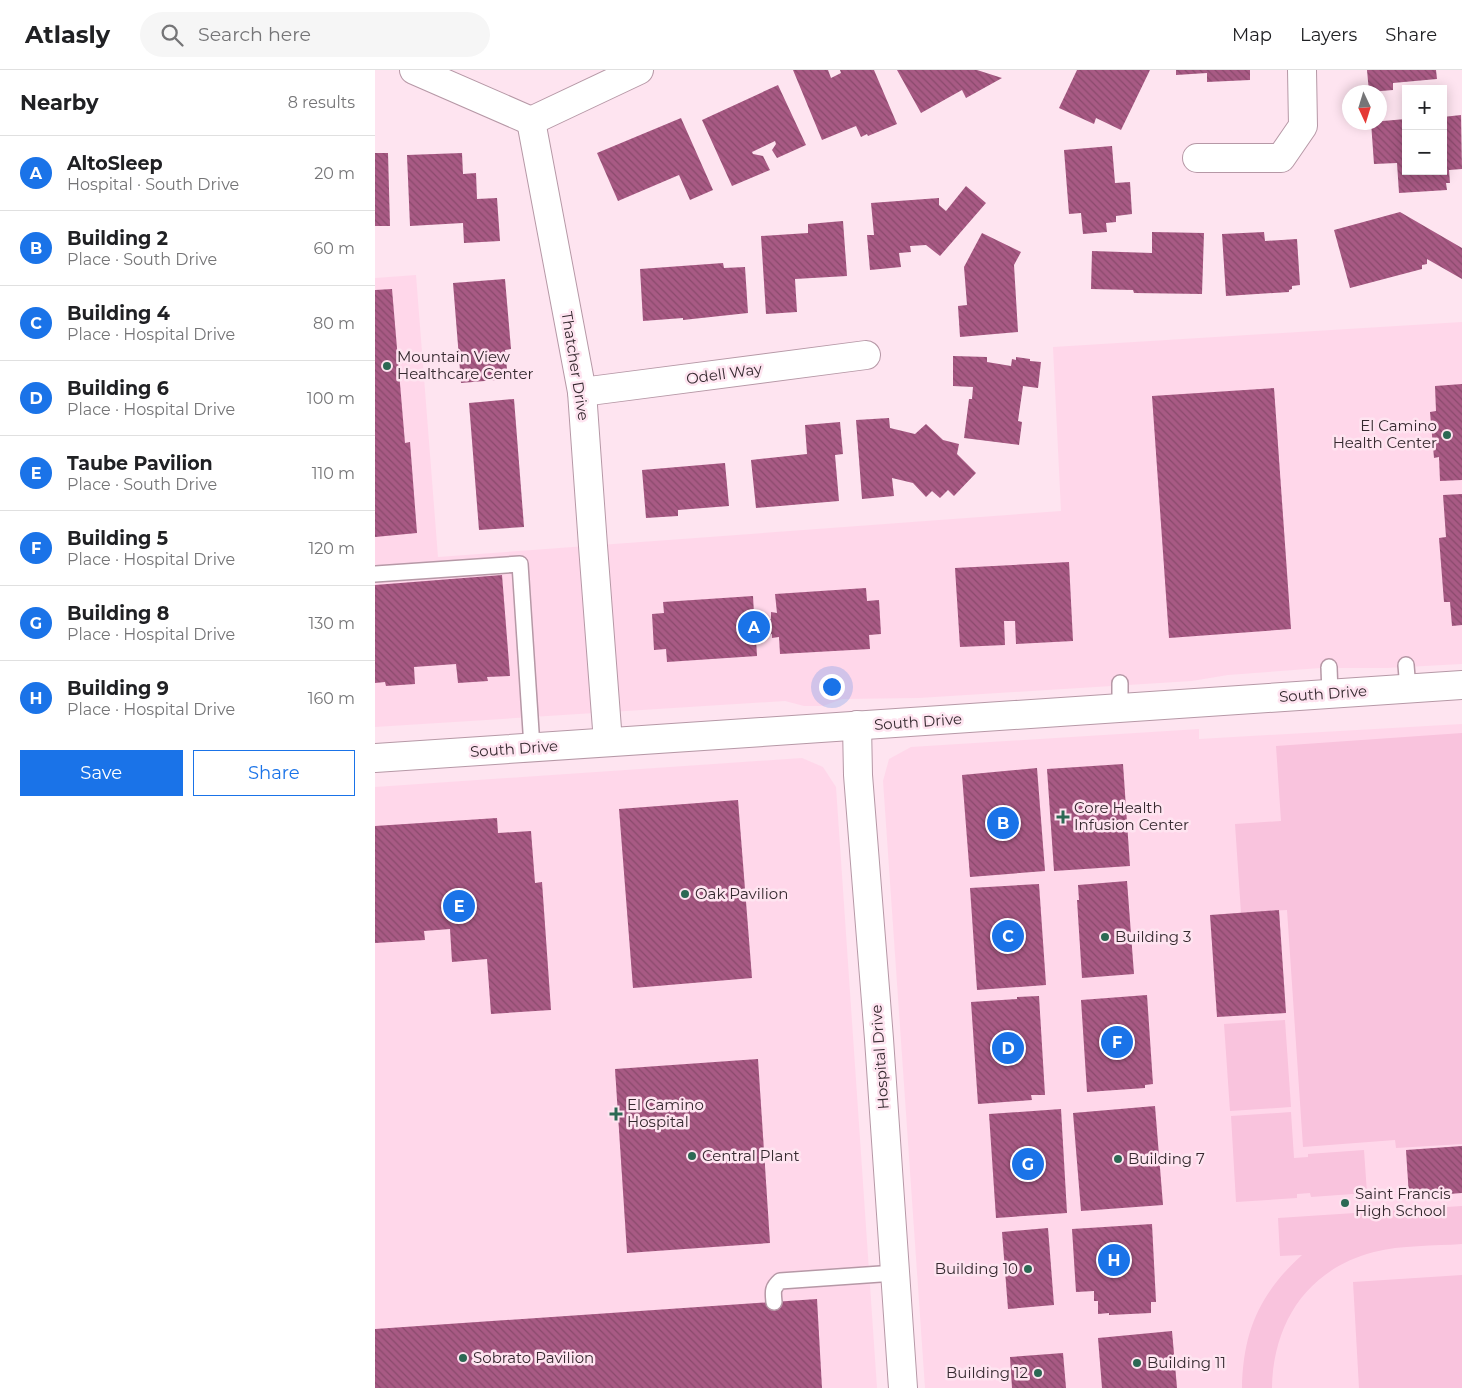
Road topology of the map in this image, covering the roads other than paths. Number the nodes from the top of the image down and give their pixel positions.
1 (414, 70) edge
2 (639, 70) edge
3 (1302, 70) edge
4 (531, 121) junction
5 (1197, 158) dead end
6 (866, 355) dead end
7 (582, 392) junction
8 (375, 574) edge
9 (1329, 666) dead end
10 (1462, 685) edge
11 (1331, 694) junction
12 (857, 726) junction
13 (608, 742) junction
14 (532, 747) junction
15 (375, 758) edge
16 (895, 1273) junction
17 (774, 1302) dead end
18 (903, 1388) edge

1 - 4 street
2 - 4 street
3 - 5 street
4 - 7 street, Thatcher Drive
6 - 7 street, Odell Way
7 - 13 street, Thatcher Drive
8 - 14 lane
9 - 11 lane
10 - 11 street, South Drive
11 - 12 street, South Drive
12 - 13 street, South Drive
12 - 16 street, Hospital Drive
13 - 14 street, South Drive
14 - 15 street, South Drive
16 - 17 lane
16 - 18 street, Hospital Drive

